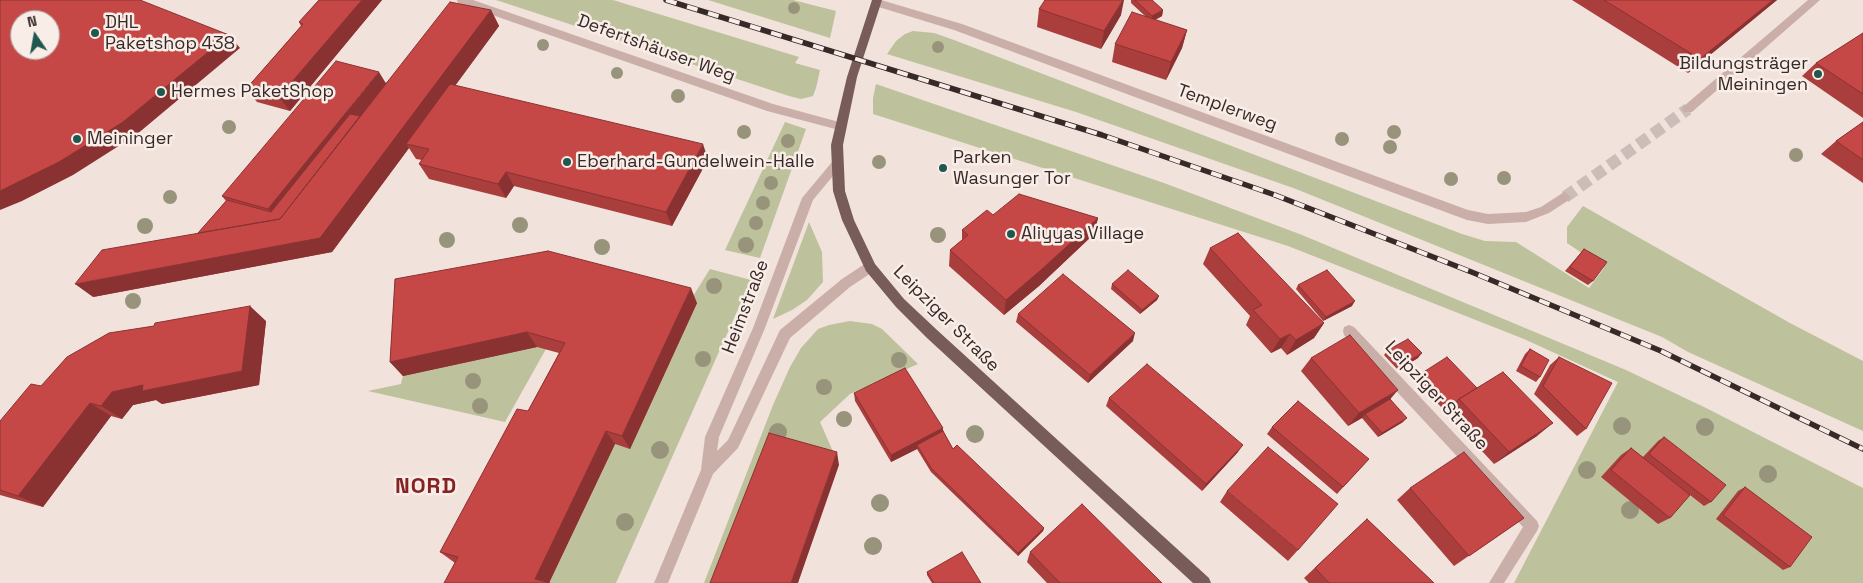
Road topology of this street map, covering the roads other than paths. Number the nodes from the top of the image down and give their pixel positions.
1 (462, 0) edge
2 (1815, 0) edge
3 (877, 1) edge
4 (1688, 109) tunnel mouth
5 (839, 126) junction
6 (836, 165) junction
7 (1565, 197) tunnel mouth
8 (870, 267) junction
9 (1349, 330) dead end
10 (708, 470) junction
11 (661, 583) edge
12 (1204, 583) edge
13 (1496, 583) edge

1 - 5 street, Defertshäuser Weg
2 - 4 street
3 - 5 main road, Leipziger Straße
3 - 7 street, Templerweg
5 - 6 main road, Leipziger Straße
6 - 8 main road, Leipziger Straße
6 - 10 street, Heimstraße
8 - 10 street, Heimstraße
8 - 12 main road, Leipziger Straße
9 - 13 street, Leipziger Straße
10 - 11 street, Heimstraße

